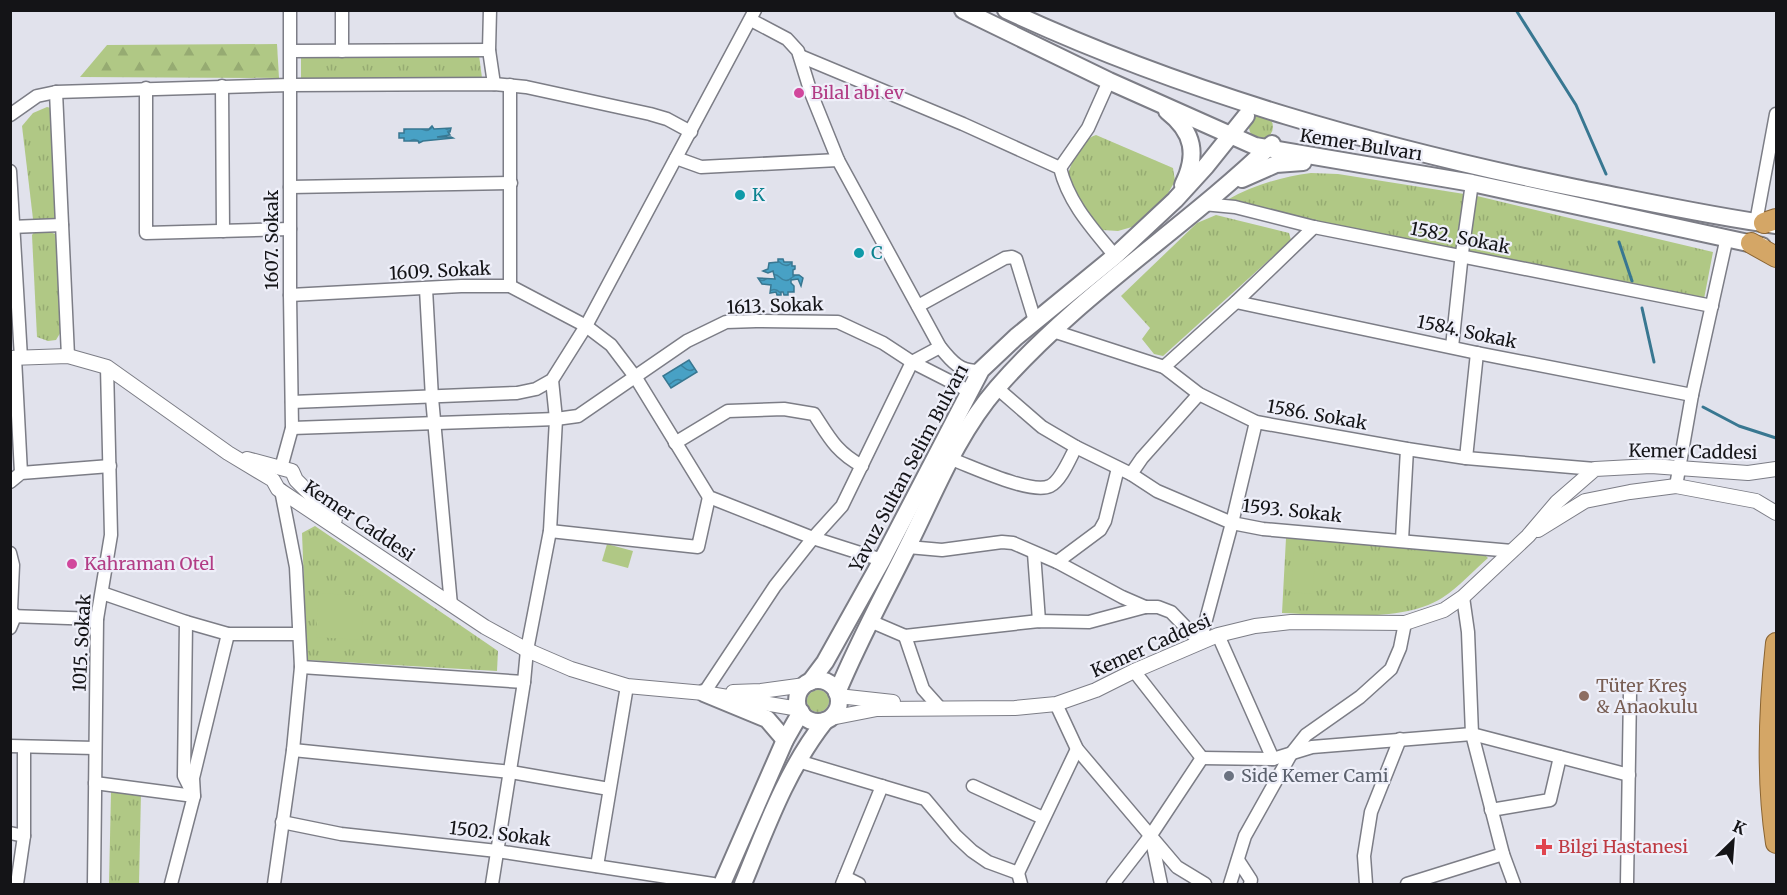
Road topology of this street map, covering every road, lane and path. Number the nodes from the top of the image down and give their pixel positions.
1 (290, 10) edge
2 (342, 10) edge
3 (490, 10) edge
4 (963, 10) edge
5 (1006, 10) edge
6 (753, 15) edge
7 (489, 50) junction
8 (291, 51) junction
9 (342, 51) junction
10 (800, 57) junction
11 (1109, 81) junction
12 (494, 84) junction
13 (290, 85) junction
14 (510, 85) junction
15 (222, 86) junction
16 (146, 88) junction
17 (56, 92) junction
18 (1152, 99) junction
19 (1268, 109) junction
20 (1776, 114) edge
21 (10, 115) edge
22 (1246, 116) junction
23 (691, 132) junction
24 (1230, 135) junction
25 (1266, 146) junction
26 (676, 158) junction
27 (838, 160) junction
28 (1333, 160) junction
29 (1060, 168) junction
30 (10, 171) edge
31 (511, 183) junction
32 (1472, 183) junction
33 (291, 187) junction
34 (1222, 188) junction
35 (1175, 200) junction
36 (1203, 204) junction
37 (1768, 222) edge
38 (63, 225) junction
39 (12, 227) edge
40 (1314, 227) junction
41 (290, 229) junction
42 (223, 231) junction
43 (1727, 237) junction
44 (1751, 243) junction
45 (1776, 250) edge
46 (1115, 256) junction
47 (1776, 256) edge
48 (1462, 257) junction
49 (510, 286) junction
50 (426, 289) junction
51 (290, 295) junction
52 (1236, 302) junction
53 (918, 306) junction
54 (1712, 306) junction
55 (1035, 321) junction
56 (586, 326) junction
57 (1053, 331) junction
58 (940, 347) junction
59 (1452, 347) junction
60 (1477, 353) junction
61 (68, 356) junction
62 (16, 358) edge
63 (912, 362) junction
64 (107, 367) junction
65 (1164, 367) junction
66 (981, 370) junction
67 (636, 378) junction
68 (552, 380) junction
69 (997, 388) junction
70 (969, 391) junction
71 (1199, 394) junction
72 (1692, 395) junction
73 (432, 398) junction
74 (292, 402) junction
75 (556, 419) junction
76 (435, 422) junction
77 (1256, 422) junction
78 (292, 428) junction
79 (675, 442) junction
80 (1076, 447) junction
81 (1407, 449) junction
82 (1466, 458) junction
83 (951, 459) junction
84 (110, 466) junction
85 (862, 466) junction
86 (1118, 468) junction
87 (1677, 468) junction
88 (1596, 469) junction
89 (1776, 469) edge
90 (21, 473) junction
91 (1131, 474) junction
92 (285, 478) junction
93 (10, 482) edge
94 (1676, 486) junction
95 (709, 497) junction
96 (1776, 513) edge
97 (1233, 523) junction
98 (550, 531) junction
99 (1528, 536) junction
100 (813, 538) junction
101 (1402, 540) junction
102 (908, 547) junction
103 (1512, 551) junction
104 (1034, 552) junction
105 (10, 553) edge
106 (882, 560) junction
107 (1057, 562) junction
108 (102, 593) junction
109 (1463, 597) junction
110 (451, 605) junction
111 (1145, 607) junction
112 (97, 619) junction
113 (12, 620) edge
114 (870, 621) junction
115 (1039, 621) junction
116 (186, 622) junction
117 (1405, 623) junction
118 (228, 634) junction
119 (298, 634) junction
120 (1218, 634) junction
121 (905, 636) junction
122 (1200, 642) junction
123 (1776, 643) edge
124 (527, 650) junction
125 (301, 667) junction
126 (1134, 671) junction
127 (524, 682) junction
128 (807, 684) junction
129 (627, 686) junction
130 (1630, 692) dead end
131 (704, 693) junction
132 (838, 695) junction
133 (1056, 704) junction
134 (940, 708) junction
135 (800, 711) junction
136 (828, 719) junction
137 (1472, 734) junction
138 (1400, 739) junction
139 (785, 740) junction
140 (10, 746) edge
141 (24, 747) junction
142 (95, 748) junction
143 (1077, 749) junction
144 (293, 750) junction
145 (1291, 754) junction
146 (1560, 757) junction
147 (1202, 758) junction
148 (1273, 759) junction
149 (798, 761) junction
150 (511, 772) junction
151 (1629, 775) junction
152 (95, 783) junction
153 (882, 786) junction
154 (973, 786) dead end
155 (609, 789) junction
156 (194, 796) junction
157 (1491, 810) junction
158 (1043, 818) junction
159 (282, 822) junction
160 (10, 833) edge
161 (1151, 835) junction
162 (24, 836) junction
163 (1776, 843) edge
164 (498, 851) junction
165 (1503, 854) junction
166 (1238, 860) junction
167 (597, 866) junction
168 (1020, 879) edge
169 (843, 881) edge
170 (16, 885) edge
171 (94, 885) edge
172 (171, 885) edge
173 (274, 885) edge
174 (492, 885) edge
175 (713, 885) edge
176 (722, 885) edge
177 (743, 885) edge
178 (859, 885) edge
179 (1113, 885) edge
180 (1161, 885) edge
181 (1205, 885) edge
182 (1230, 885) edge
183 (1250, 885) edge
184 (1366, 885) edge
185 (1407, 885) edge
186 (1514, 885) edge
187 (1627, 885) edge

1 - 8 street, 1607. Sokak
2 - 9 street
3 - 7 street
4 - 11 main road, Kemer Bulvarı
5 - 19 main road, Kemer Bulvarı
6 - 10 street
6 - 23 street
7 - 9 street
7 - 12 street
8 - 9 street
8 - 13 street, 1607. Sokak
10 - 27 street
10 - 29 street
11 - 18 main road, Kemer Bulvarı
11 - 29 street
12 - 13 street
12 - 14 street
13 - 15 street
13 - 33 street, 1607. Sokak
14 - 23 street
14 - 31 street
15 - 16 street
15 - 42 street
16 - 17 street
16 - 42 street
17 - 21 street
17 - 38 street
18 - 24 main road, Kemer Bulvarı
18 - 35 main road
19 - 22 main road
19 - 25 main road
19 - 37 main road, Kemer Bulvarı
20 - 37 street
22 - 24 main road, Yavuz Sultan Selim Bulvarı
22 - 25 main road
23 - 26 street
24 - 25 main road, Kemer Bulvarı
24 - 35 main road, Yavuz Sultan Selim Bulvarı
25 - 28 main road, Kemer Bulvarı
25 - 34 main road, Yavuz Sultan Selim Bulvarı
26 - 27 street
26 - 56 street
27 - 53 street
28 - 32 main road, Kemer Bulvarı
28 - 34 main road
29 - 46 street
30 - 39 street
31 - 33 street
31 - 49 street
32 - 43 main road, Kemer Bulvarı
32 - 48 street
33 - 41 street, 1607. Sokak
34 - 36 main road, Yavuz Sultan Selim Bulvarı
35 - 46 main road, Yavuz Sultan Selim Bulvarı
36 - 40 street, 1582. Sokak
36 - 57 main road, Yavuz Sultan Selim Bulvarı
38 - 39 street
38 - 61 street
39 - 62 street
40 - 48 street, 1582. Sokak
40 - 52 street
41 - 42 street
41 - 51 street, 1607. Sokak
43 - 44 main road, Kemer Bulvarı
43 - 54 street
44 - 45 main road, Kemer Bulvarı
44 - 47 highway
46 - 55 main road, Yavuz Sultan Selim Bulvarı
48 - 54 street, 1582. Sokak
48 - 59 street
49 - 50 street, 1609. Sokak
49 - 56 street, 1609. Sokak
50 - 51 street, 1609. Sokak
50 - 73 street
51 - 74 street, 1607. Sokak
52 - 59 street, 1584. Sokak
52 - 65 street
53 - 55 street
53 - 58 street
54 - 72 street
55 - 66 main road, Yavuz Sultan Selim Bulvarı
56 - 67 street, 1609. Sokak
56 - 68 street
57 - 65 street, 1586. Sokak
57 - 69 main road, Yavuz Sultan Selim Bulvarı
58 - 63 street
58 - 66 street
59 - 60 street, 1584. Sokak
60 - 72 street, 1584. Sokak
60 - 82 street
61 - 62 street, Kemer Caddesi
61 - 64 street, Kemer Caddesi
62 - 90 street
63 - 67 street, 1613. Sokak
63 - 70 street, 1613. Sokak
63 - 85 street
64 - 84 street, 1015. Sokak
64 - 92 street, Kemer Caddesi
65 - 71 street, 1586. Sokak
66 - 70 main road, Yavuz Sultan Selim Bulvarı
67 - 75 street, 1613. Sokak
67 - 79 street, 1609. Sokak
68 - 73 street
68 - 75 street
69 - 80 street, 1593. Sokak
69 - 83 main road, Yavuz Sultan Selim Bulvarı
70 - 106 main road, Yavuz Sultan Selim Bulvarı
71 - 77 street, 1586. Sokak
71 - 91 street
72 - 87 street
73 - 74 street
73 - 76 street
74 - 78 street, 1607. Sokak
75 - 76 street, 1613. Sokak
75 - 98 street
76 - 78 street, 1613. Sokak
76 - 110 street
77 - 81 street, 1586. Sokak
77 - 97 street
78 - 92 street, 1607. Sokak
79 - 85 street
79 - 95 street, 1609. Sokak
80 - 83 street
80 - 86 street, 1593. Sokak
81 - 82 street, 1586. Sokak
81 - 101 street
82 - 88 street, 1586. Sokak
83 - 102 main road, Yavuz Sultan Selim Bulvarı
84 - 90 street
84 - 108 street, 1015. Sokak
85 - 100 street
86 - 91 street, 1593. Sokak
86 - 107 street
87 - 88 street, Kemer Caddesi
87 - 89 street, Kemer Caddesi
87 - 94 street
88 - 99 street, Kemer Caddesi
90 - 93 street
91 - 97 street, 1593. Sokak
92 - 110 street, Kemer Caddesi
92 - 119 street
94 - 96 street, Kemer Caddesi
94 - 99 street, Kemer Caddesi
95 - 98 street
95 - 100 street
97 - 101 street, 1593. Sokak
97 - 122 street
98 - 124 street
99 - 103 street, Kemer Caddesi
100 - 106 street
100 - 131 street
101 - 103 street, 1593. Sokak
102 - 104 street
102 - 114 main road, Yavuz Sultan Selim Bulvarı
103 - 109 street, Kemer Caddesi
104 - 107 street
104 - 115 street
105 - 113 street
106 - 128 main road, Yavuz Sultan Selim Bulvarı
107 - 111 street
108 - 112 street, 1015. Sokak
108 - 116 street
109 - 117 street, Kemer Caddesi
109 - 137 street
110 - 124 street, Kemer Caddesi
111 - 115 street
111 - 122 street
112 - 113 street
112 - 142 street, 1015. Sokak
114 - 121 street
114 - 132 main road, Yavuz Sultan Selim Bulvarı
115 - 121 street
116 - 118 street
116 - 156 street
117 - 120 street, Kemer Caddesi
117 - 145 street
118 - 119 street
118 - 156 street
119 - 125 street
120 - 122 street, Kemer Caddesi
120 - 148 street
121 - 134 street
122 - 126 street, Kemer Caddesi
123 - 163 highway
124 - 127 street
124 - 129 street, Kemer Caddesi
125 - 127 street
125 - 144 street
126 - 133 street, Kemer Caddesi
126 - 147 street
127 - 150 street
128 - 131 street, Kemer Caddesi
128 - 132 main road
128 - 135 main road
129 - 131 street, Kemer Caddesi
129 - 155 street
130 - 151 street
131 - 135 street, Kemer Caddesi
131 - 139 main road
132 - 134 street, Kemer Caddesi
132 - 136 main road
133 - 134 street, Kemer Caddesi
133 - 143 street
134 - 136 street, Kemer Caddesi
135 - 136 main road
135 - 139 main road
136 - 149 main road
137 - 138 street
137 - 146 street
137 - 157 street
138 - 145 street
138 - 184 street
139 - 176 main road
140 - 141 street
141 - 142 street
141 - 162 street
142 - 152 street, 1015. Sokak
143 - 158 street
143 - 161 street
144 - 150 street
144 - 159 street
145 - 148 street
145 - 166 street
146 - 151 street
146 - 157 street
147 - 148 street
147 - 161 street
149 - 153 street
149 - 177 main road
150 - 155 street
150 - 164 street
151 - 187 street
152 - 156 street
152 - 171 street, 1015. Sokak
153 - 168 street
153 - 169 street
154 - 158 street
155 - 167 street
156 - 172 street
157 - 165 street
158 - 168 street
159 - 164 street, 1502. Sokak
159 - 173 street
160 - 162 street
161 - 179 street
161 - 180 street
161 - 181 street
162 - 170 street
164 - 167 street, 1502. Sokak
164 - 174 street
165 - 185 street
165 - 186 street
166 - 182 street
166 - 183 street
167 - 175 street, 1502. Sokak
169 - 178 street

